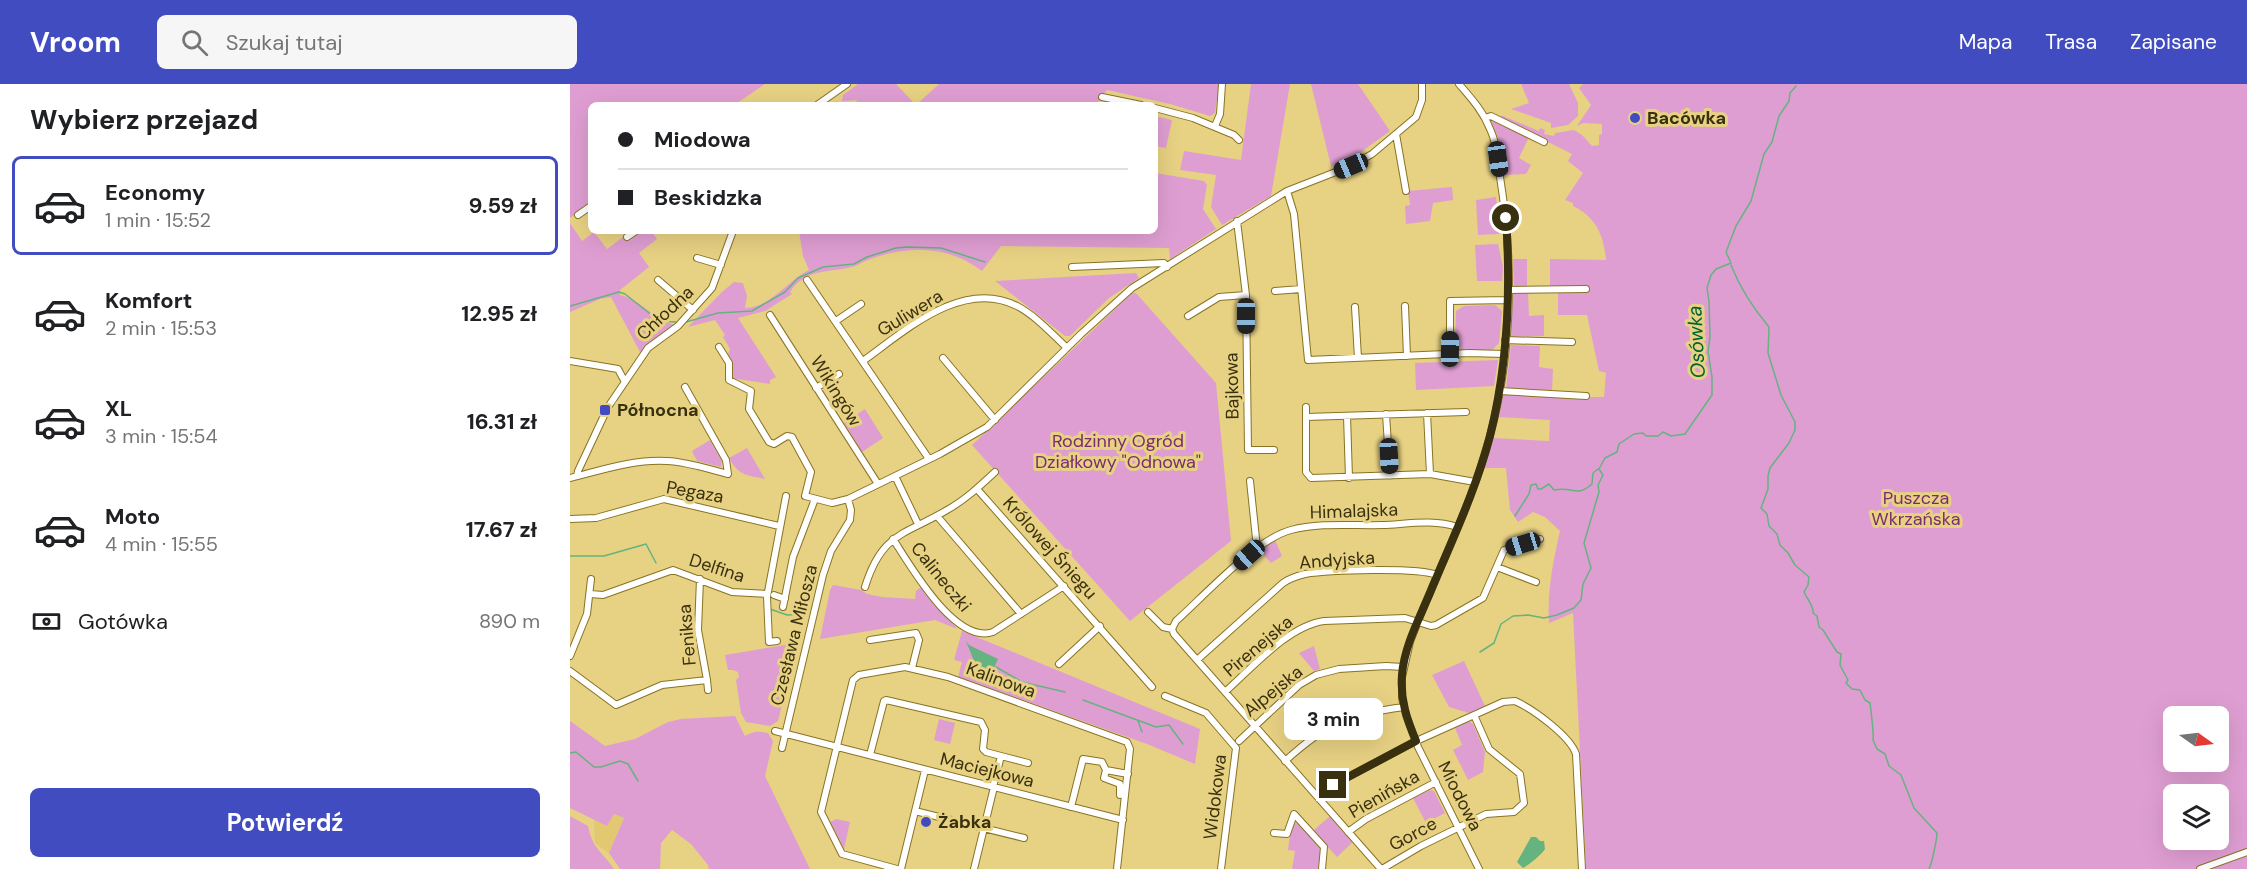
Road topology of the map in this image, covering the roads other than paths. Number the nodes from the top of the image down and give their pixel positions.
1 (847, 84) edge
2 (1222, 84) edge
3 (1422, 84) edge
4 (1460, 84) edge
5 (1102, 97) dead end
6 (821, 102) edge
7 (1126, 102) edge
8 (1158, 109) edge
9 (1485, 118) junction
10 (1215, 126) junction
11 (1396, 134) junction
12 (1239, 140) dead end
13 (1544, 142) dead end
14 (1287, 190) junction
15 (1406, 191) dead end
16 (588, 208) edge
17 (578, 214) dead end
18 (1237, 221) junction
19 (632, 234) edge
20 (732, 234) edge
21 (627, 237) dead end
22 (697, 258) dead end
23 (721, 266) junction
24 (1072, 267) dead end
25 (1167, 267) junction
26 (658, 280) dead end
27 (807, 280) dead end
28 (1301, 289) junction
29 (1586, 289) dead end
30 (1509, 290) junction
31 (1275, 291) dead end
32 (1246, 295) junction
33 (1508, 300) junction
34 (861, 304) dead end
35 (1405, 306) dead end
36 (1355, 307) dead end
37 (693, 310) junction
38 (770, 315) dead end
39 (1188, 316) dead end
40 (836, 321) junction
41 (1505, 340) junction
42 (1572, 342) dead end
43 (719, 347) dead end
44 (1067, 348) junction
45 (1450, 354) junction
46 (1504, 354) junction
47 (1407, 356) junction
48 (943, 358) dead end
49 (1358, 358) junction
50 (570, 361) edge
51 (863, 361) junction
52 (839, 374) dead end
53 (625, 382) junction
54 (685, 387) dead end
55 (816, 388) junction
56 (1500, 391) junction
57 (1586, 396) dead end
58 (1306, 407) dead end
59 (1466, 412) dead end
60 (1427, 413) junction
61 (1386, 414) junction
62 (1347, 416) junction
63 (1306, 417) junction
64 (995, 420) junction
65 (1274, 450) dead end
66 (929, 459) junction
67 (995, 472) dead end
68 (1430, 474) junction
69 (895, 476) junction
70 (1390, 476) junction
71 (574, 477) edge
72 (1349, 478) junction
73 (1250, 481) dead end
74 (1475, 482) junction
75 (878, 484) junction
76 (977, 489) junction
77 (786, 496) dead end
78 (815, 499) junction
79 (848, 499) junction
80 (937, 516) junction
81 (570, 519) edge
82 (918, 524) junction
83 (779, 526) junction
84 (1457, 527) junction
85 (892, 539) junction
86 (1540, 539) dead end
87 (1257, 548) junction
88 (1497, 567) junction
89 (1437, 575) junction
90 (591, 579) dead end
91 (700, 579) junction
92 (1536, 582) dead end
93 (1064, 586) junction
94 (865, 587) dead end
95 (590, 594) junction
96 (770, 595) junction
97 (785, 599) junction
98 (783, 607) dead end
99 (1148, 612) dead end
100 (1021, 614) junction
101 (1418, 621) junction
102 (1100, 627) junction
103 (1172, 629) junction
104 (870, 640) dead end
105 (777, 641) dead end
106 (570, 656) edge
107 (1197, 660) junction
108 (1059, 664) dead end
109 (1403, 667) junction
110 (912, 668) junction
111 (570, 671) edge
112 (706, 680) junction
113 (1152, 687) dead end
114 (708, 690) dead end
115 (1225, 692) junction
116 (1165, 696) dead end
117 (1404, 707) junction
118 (1474, 715) junction
119 (1254, 726) junction
120 (775, 732) dead end
121 (786, 734) junction
122 (1239, 741) dead end
123 (1416, 741) junction
124 (836, 747) junction
125 (782, 748) dead end
126 (870, 756) junction
127 (1001, 756) junction
128 (1285, 761) junction
129 (1028, 763) dead end
130 (925, 770) junction
131 (1106, 770) junction
132 (1128, 774) junction
133 (1436, 782) junction
134 (994, 787) junction
135 (1120, 795) dead end
136 (1317, 796) junction
137 (1071, 807) junction
138 (915, 811) junction
139 (1123, 820) junction
140 (1459, 827) junction
141 (984, 828) junction
142 (1348, 832) junction
143 (1274, 833) dead end
144 (1024, 838) dead end
145 (2247, 852) edge
146 (899, 869) edge
147 (974, 869) edge
148 (1117, 869) edge
149 (1221, 869) edge
150 (1322, 869) edge
151 (1382, 869) edge
152 (1479, 869) edge
153 (1582, 869) edge
154 (2200, 869) edge

1 - 6 street
2 - 10 street
3 - 11 street
4 - 9 street, Miodowa
5 - 7 street
8 - 10 street
9 - 13 street
9 - 30 street, Miodowa
10 - 12 street
11 - 14 street
11 - 15 street
14 - 18 street
14 - 28 street
16 - 17 street
18 - 25 street
18 - 32 street, Bajkowa
19 - 21 street
20 - 23 street, Chłodna
22 - 23 street
23 - 37 street, Chłodna
24 - 25 street
25 - 44 street
26 - 37 street
27 - 40 street
28 - 31 street
28 - 49 street
29 - 30 street
30 - 33 street, Miodowa
32 - 39 street
32 - 65 street, Bajkowa
33 - 41 street, Miodowa
33 - 45 street
34 - 40 street
35 - 47 street
36 - 49 street
37 - 53 street, Chłodna
38 - 55 street, Wikingów
40 - 51 street
41 - 42 street
41 - 46 street, Miodowa
43 - 78 street
44 - 51 street, Guliwera
44 - 64 street
45 - 46 street
45 - 47 street
46 - 56 street, Miodowa
47 - 49 street
48 - 64 street
50 - 53 street
51 - 66 street
52 - 55 street
53 - 71 street, Chłodna
54 - 71 street
55 - 75 street, Wikingów
56 - 57 street
56 - 74 street, Miodowa
58 - 63 street
59 - 60 street
60 - 61 street
60 - 68 street
61 - 62 street
61 - 70 street
62 - 63 street
62 - 72 street
63 - 72 street
64 - 66 street
66 - 69 street
67 - 76 street
68 - 70 street
68 - 74 street
69 - 75 street
69 - 82 street
70 - 72 street
73 - 87 street
74 - 84 street, Miodowa
75 - 79 street
76 - 80 street
76 - 93 street, Królowej Śniegu
77 - 83 street
78 - 79 street
78 - 97 street
79 - 121 street, Czesława Miłosza
80 - 82 street
80 - 100 street
81 - 83 street, Pegaza
82 - 85 street
83 - 96 street
84 - 87 street, Himalajska
84 - 89 street, Miodowa
85 - 94 street
85 - 100 street, Calineczki
86 - 88 street, Pirenejska
87 - 103 street, Himalajska
88 - 92 street
88 - 101 street, Pirenejska
89 - 101 street, Miodowa
89 - 107 street, Andyjska
90 - 95 street
91 - 95 street, Delfina
91 - 96 street, Delfina
91 - 112 street, Feniksa
93 - 100 street, Calineczki
93 - 102 street, Królowej Śniegu
95 - 106 street
96 - 97 street, Delfina
96 - 105 street
97 - 98 street
99 - 103 street
101 - 109 street, Miodowa
101 - 115 street, Pirenejska
102 - 108 street
102 - 113 street, Królowej Śniegu
103 - 107 street
104 - 110 street
107 - 115 street
109 - 117 street, Miodowa
109 - 119 street, Alpejska
110 - 124 street, Kalinowa
110 - 132 street, Kalinowa
111 - 112 street, Feniksa
112 - 114 street
115 - 119 street
116 - 149 street, Widokowa
117 - 123 street, Miodowa
117 - 128 street
118 - 123 street
118 - 140 street, Gorce
118 - 153 street
119 - 122 street, Alpejska
119 - 128 street
120 - 121 street, Maciejkowa
121 - 124 street, Maciejkowa
121 - 125 street, Czesława Miłosza
123 - 133 street, Miodowa
123 - 136 street
124 - 126 street, Maciejkowa
124 - 146 street
126 - 127 street
126 - 130 street, Maciejkowa
127 - 129 street
127 - 134 street
128 - 136 street
130 - 134 street, Maciejkowa
130 - 138 street
131 - 132 street
131 - 135 street
131 - 137 street
132 - 139 street, Kalinowa
133 - 140 street, Miodowa
133 - 142 street, Pienińska
134 - 137 street, Maciejkowa
134 - 141 street
136 - 142 street
137 - 139 street, Maciejkowa
138 - 141 street
138 - 146 street
139 - 148 street
140 - 151 street, Gorce
140 - 152 street, Miodowa
141 - 144 street
141 - 147 street
142 - 151 street
143 - 150 street
145 - 154 street

